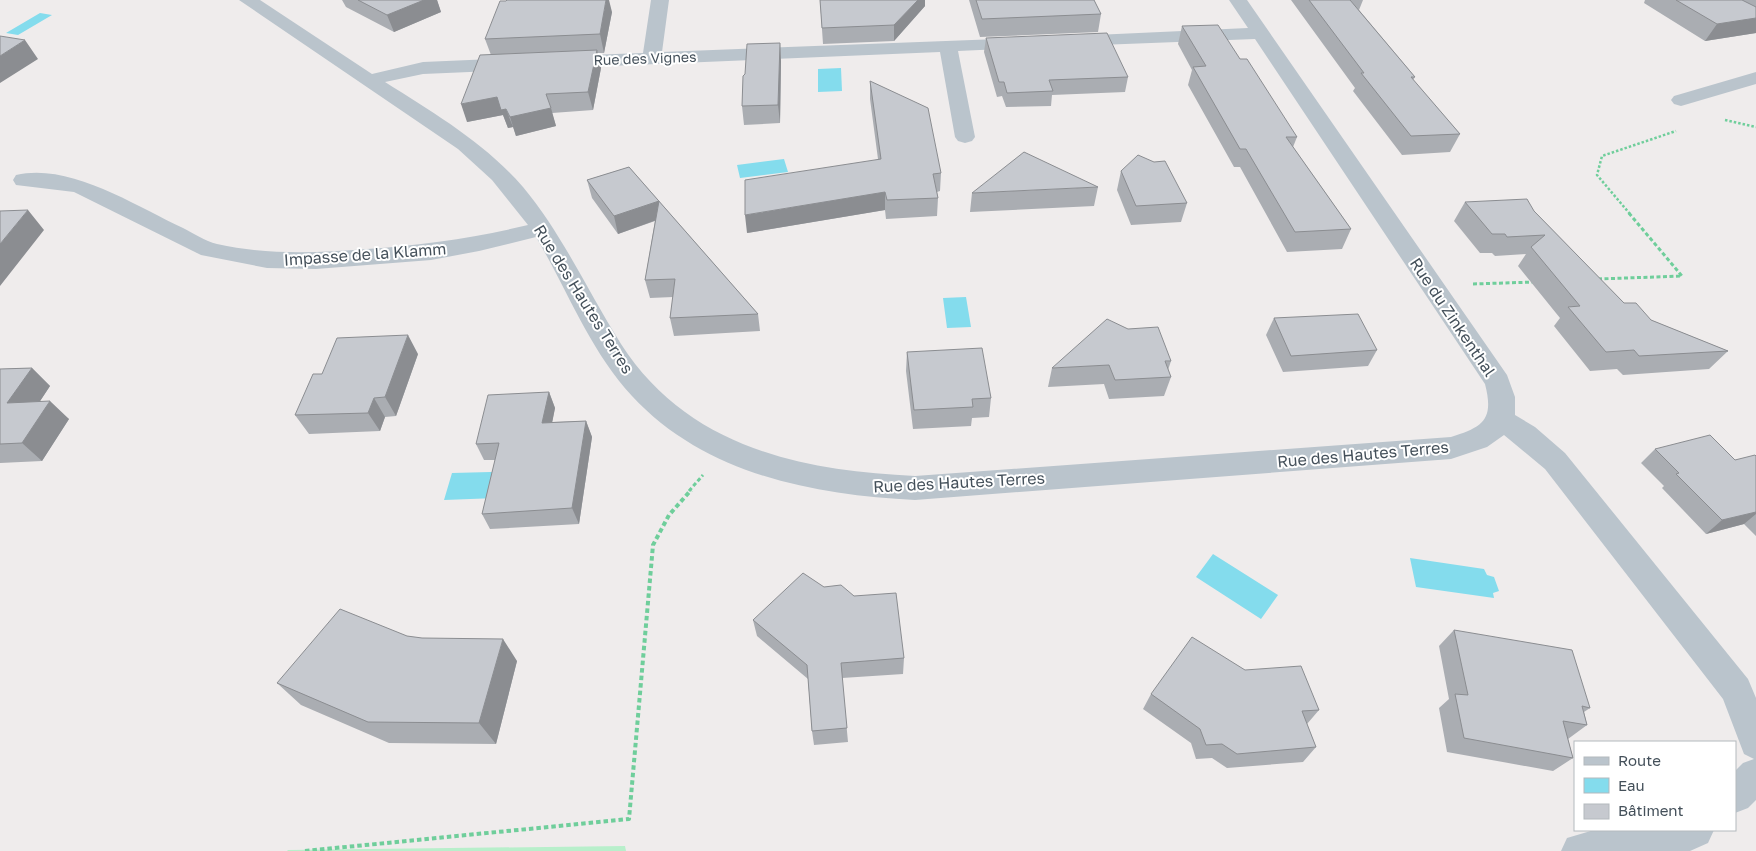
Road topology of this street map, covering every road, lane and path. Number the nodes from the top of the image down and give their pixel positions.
1 (248, 0) edge
2 (660, 0) edge
3 (1238, 0) edge
4 (1259, 33) junction
5 (948, 46) junction
6 (652, 57) junction
7 (1756, 78) edge
8 (369, 80) junction
9 (1681, 100) dead end
10 (1722, 119) dead end
11 (1756, 126) edge
12 (1677, 130) dead end
13 (966, 137) dead end
14 (24, 180) dead end
15 (541, 229) junction
16 (1592, 279) edge
17 (1542, 281) edge
18 (1432, 286) junction
19 (1501, 420) junction
20 (729, 451) junction
21 (1756, 742) edge
22 (1756, 776) edge
23 (1736, 794) edge
24 (1694, 831) edge
25 (305, 851) edge
26 (1580, 851) edge

1 - 8 street
2 - 6 street
3 - 4 street, Rue du Zinkenthal
4 - 5 street, Rue des Vignes
4 - 18 street, Rue du Zinkenthal
5 - 6 street, Rue des Vignes
5 - 13 street
6 - 8 street, Rue des Vignes
7 - 9 street
8 - 15 street, Rue des Hautes Terres
10 - 11 path
12 - 16 path
14 - 15 street, Impasse de la Klamm
15 - 20 street, Rue des Hautes Terres
17 - 18 path
18 - 19 street, Rue du Zinkenthal
19 - 20 street, Rue des Hautes Terres
19 - 21 street
20 - 25 path
22 - 23 street
24 - 26 street

